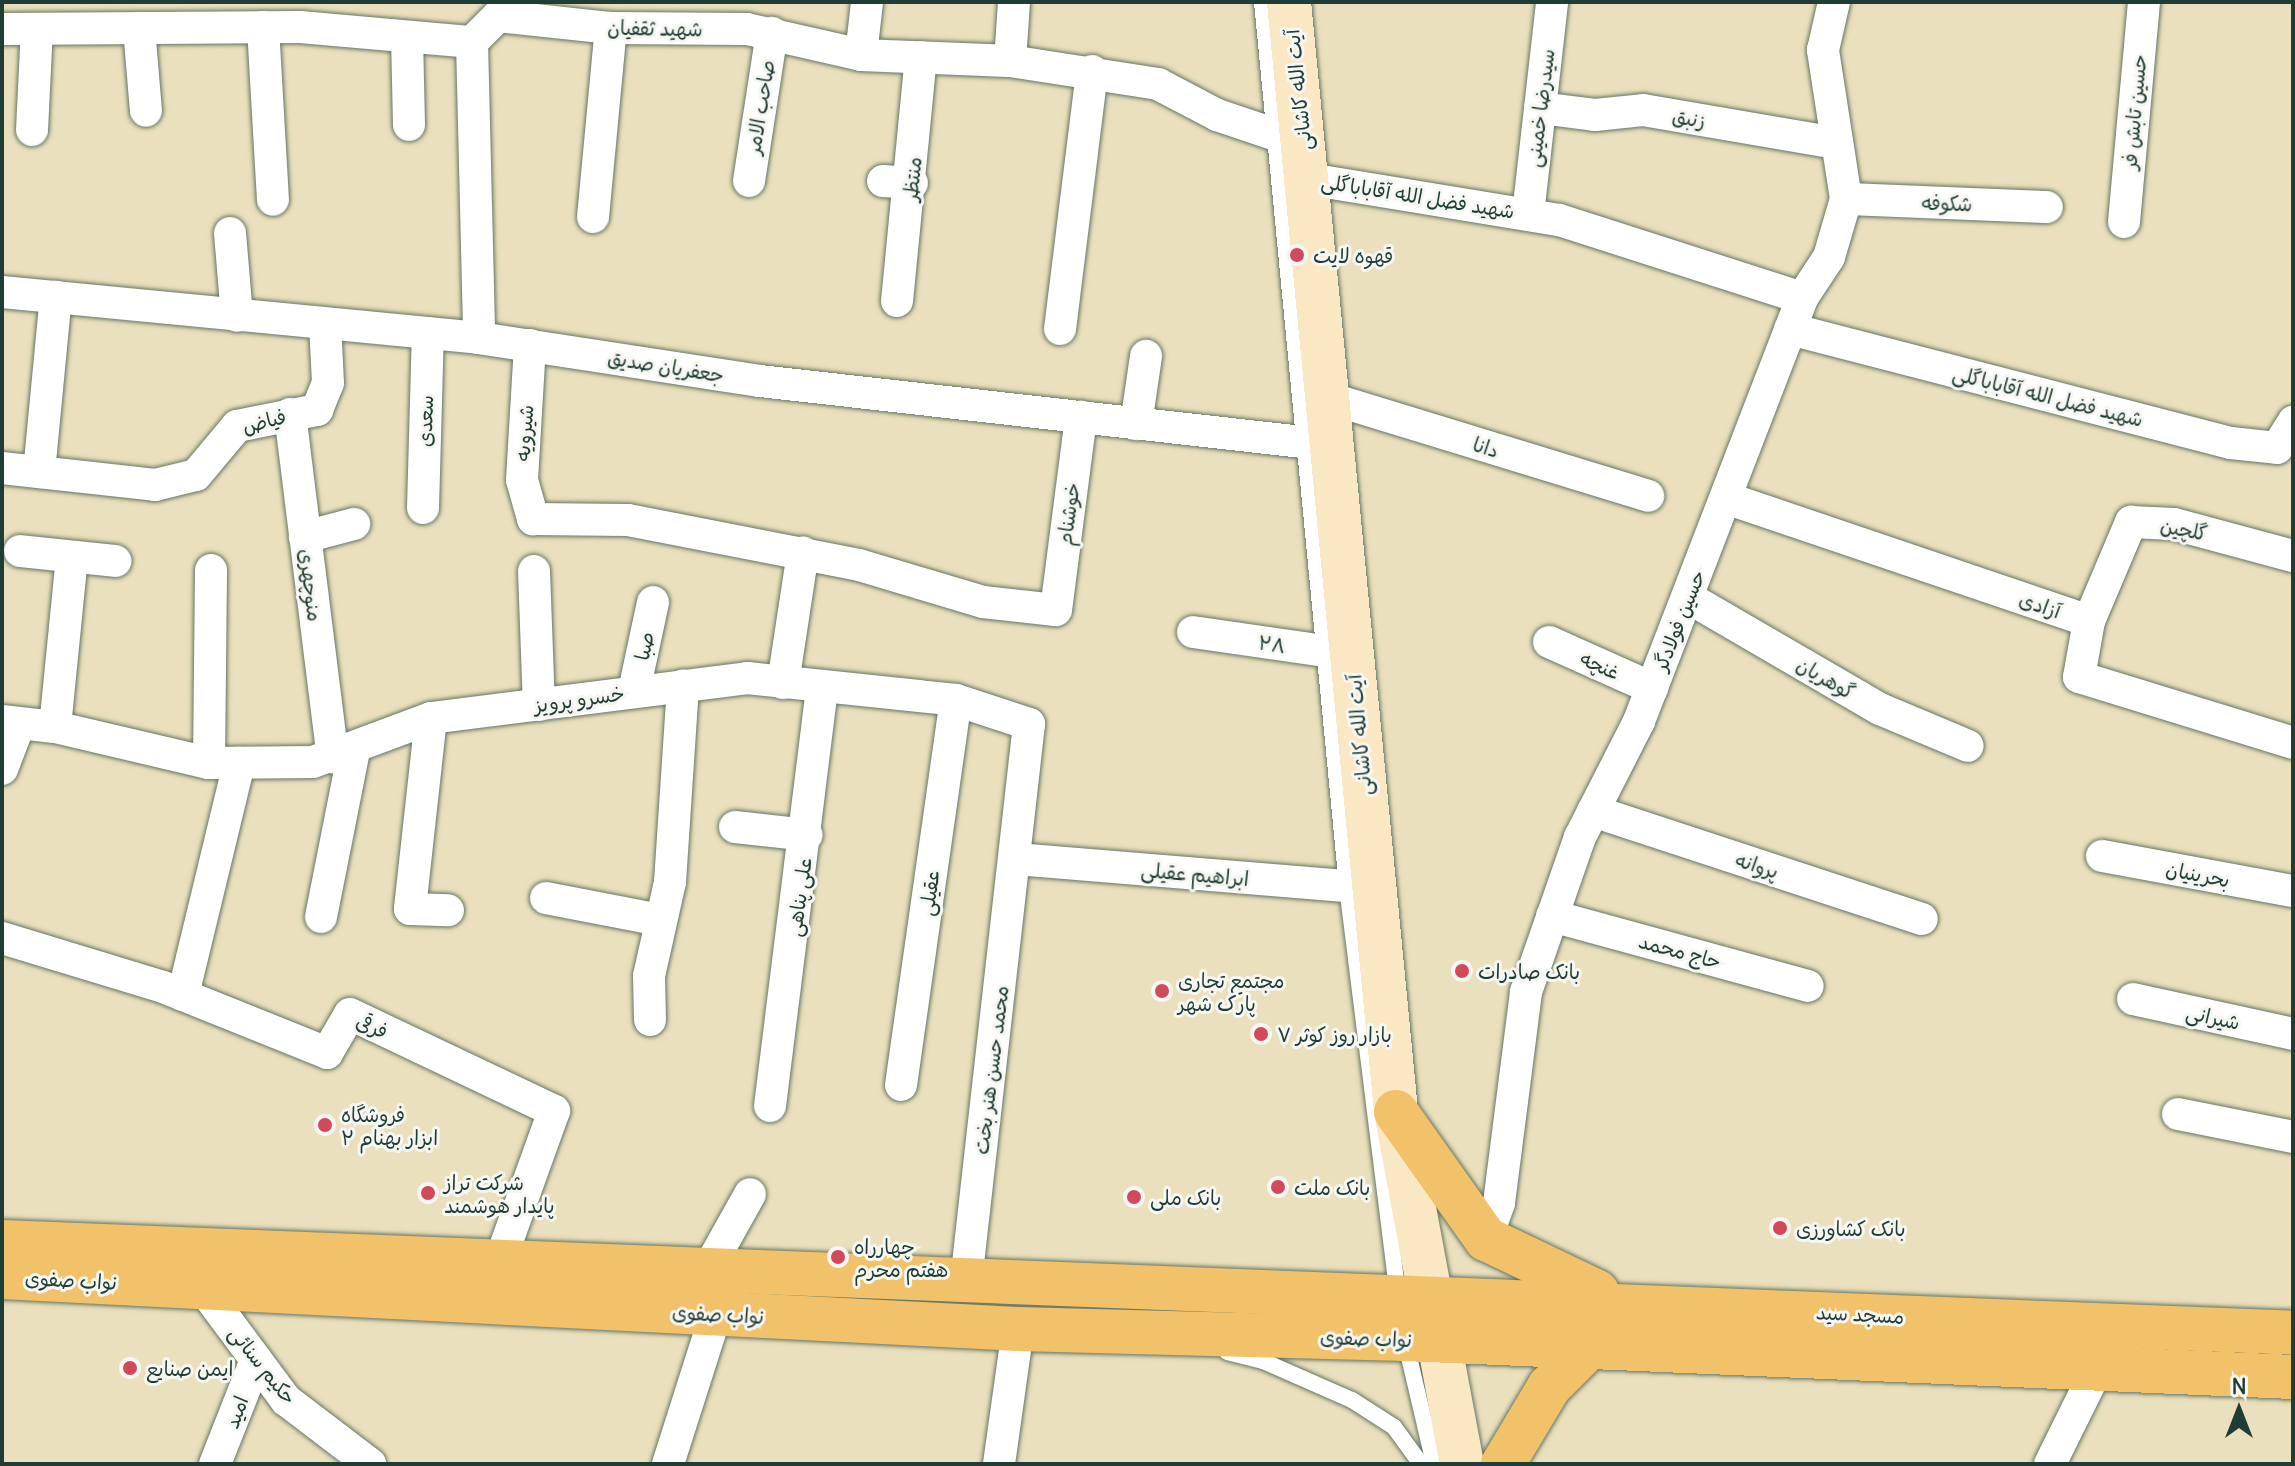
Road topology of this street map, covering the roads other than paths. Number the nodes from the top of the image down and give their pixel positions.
1 (867, 2) edge
2 (1014, 2) edge
3 (1262, 2) edge
4 (1289, 2) edge
5 (1552, 2) edge
6 (1834, 2) edge
7 (2144, 2) edge
8 (499, 9) edge
9 (201, 15) edge
10 (322, 15) edge
11 (756, 21) edge
12 (263, 27) junction
13 (139, 28) junction
14 (611, 28) junction
15 (2, 29) edge
16 (37, 29) junction
17 (407, 37) junction
18 (472, 42) junction
19 (861, 55) junction
20 (921, 57) junction
21 (1010, 61) junction
22 (1092, 71) junction
23 (1540, 108) junction
24 (146, 111) dead end
25 (409, 125) dead end
26 (32, 130) dead end
27 (1837, 143) junction
28 (1296, 153) junction
29 (749, 181) dead end
30 (1846, 199) junction
31 (273, 200) dead end
32 (2047, 207) dead end
33 (1528, 214) junction
34 (593, 217) dead end
35 (2124, 222) dead end
36 (230, 233) dead end
37 (2, 292) edge
38 (56, 297) junction
39 (1802, 298) junction
40 (897, 301) dead end
41 (237, 316) junction
42 (325, 324) junction
43 (1060, 329) dead end
44 (1790, 329) junction
45 (428, 333) junction
46 (479, 338) junction
47 (530, 345) junction
48 (1146, 356) dead end
49 (1325, 397) junction
50 (290, 414) junction
51 (1081, 417) junction
52 (2293, 422) edge
53 (1136, 424) junction
54 (1318, 443) junction
55 (2, 468) edge
56 (39, 472) junction
57 (1648, 496) dead end
58 (1726, 498) junction
59 (423, 508) dead end
60 (354, 524) dead end
61 (305, 537) junction
62 (20, 551) dead end
63 (803, 553) junction
64 (2293, 556) edge
65 (72, 558) junction
66 (115, 561) dead end
67 (211, 570) dead end
68 (534, 571) dead end
69 (1689, 598) junction
70 (653, 602) dead end
71 (2089, 621) junction
72 (1193, 632) dead end
73 (1549, 642) dead end
74 (1339, 653) junction
75 (783, 683) junction
76 (683, 685) junction
77 (822, 687) junction
78 (1652, 688) junction
79 (634, 691) junction
80 (956, 700) junction
81 (539, 705) junction
82 (431, 718) junction
83 (10, 724) edge
84 (55, 727) junction
85 (2293, 743) edge
86 (1968, 746) dead end
87 (344, 754) junction
88 (224, 763) junction
89 (2, 769) edge
90 (1593, 811) junction
91 (735, 827) dead end
92 (807, 835) junction
93 (2102, 856) dead end
94 (1017, 859) junction
95 (1360, 887) junction
96 (2293, 891) edge
97 (546, 898) dead end
98 (448, 910) dead end
99 (1552, 916) junction
100 (321, 917) dead end
101 (1922, 919) dead end
102 (660, 920) junction
103 (2, 938) edge
104 (1808, 986) dead end
105 (183, 995) junction
106 (2133, 999) dead end
107 (650, 1020) dead end
108 (2293, 1034) edge
109 (901, 1085) dead end
110 (770, 1106) dead end
111 (1396, 1112) junction
112 (2178, 1114) dead end
113 (2293, 1137) edge
114 (750, 1194) dead end
115 (1486, 1239) junction
116 (2, 1242) edge
117 (499, 1264) junction
118 (707, 1271) junction
119 (2, 1277) edge
120 (966, 1281) junction
121 (202, 1287) junction
122 (1625, 1304) junction
123 (716, 1314) junction
124 (1411, 1317) junction
125 (1018, 1329) junction
126 (1144, 1332) junction
127 (2293, 1333) edge
128 (1589, 1347) junction
129 (256, 1360) junction
130 (2097, 1369) junction
131 (2293, 1377) edge
132 (215, 1464) edge
133 (370, 1464) edge
134 (668, 1464) edge
135 (999, 1464) edge
136 (1421, 1464) edge
137 (1434, 1464) edge
138 (1462, 1464) edge
139 (1503, 1464) edge
140 (2050, 1464) edge

1 - 19 street
2 - 21 street
3 - 28 lane, آیت الله کاشانی
4 - 28 main road, آیت الله کاشانی
5 - 23 street, سیدرضا خمینی
6 - 27 street, حسین فولادگر
7 - 35 street, حسین تابش فر
8 - 14 street, شهید ثقفیان
8 - 18 street, شهید ثقفیان
9 - 12 street
9 - 13 street
10 - 12 street
10 - 17 street
11 - 14 street, شهید ثقفیان
11 - 19 street, شهید ثقفیان
11 - 29 street, صاحب الامر
12 - 31 street
13 - 16 street
13 - 24 street
14 - 34 street
15 - 16 street
16 - 26 street
17 - 18 street
17 - 25 street
18 - 46 street
19 - 20 street, شهید ثقفیان
20 - 21 street, شهید ثقفیان
20 - 40 street, منتظر
21 - 22 street, شهید ثقفیان
22 - 28 street, شهید ثقفیان
22 - 43 street
23 - 27 street, زنبق
23 - 33 street, سیدرضا خمینی
27 - 30 street, حسین فولادگر
28 - 33 street, شهید فضل الله آقاباباگلی
28 - 49 main road, آیت الله کاشانی
28 - 54 lane, آیت الله کاشانی
30 - 32 street, شکوفه
30 - 39 street, حسین فولادگر
33 - 39 street, شهید فضل الله آقاباباگلی
36 - 41 street
37 - 38 street, جعفریان صدیق
38 - 41 street, جعفریان صدیق
38 - 56 street
39 - 44 street, حسین فولادگر
41 - 42 street, جعفریان صدیق
42 - 45 street, جعفریان صدیق
42 - 50 street, فیاض
44 - 52 street, شهید فضل الله آقاباباگلی
44 - 58 street, حسین فولادگر
45 - 46 street, جعفریان صدیق
45 - 59 street, سعدی
46 - 47 street, جعفریان صدیق
47 - 51 street, جعفریان صدیق
47 - 63 street, شیرویه
48 - 53 street
49 - 54 main road, آیت الله کاشانی
49 - 57 street, دانا
50 - 56 street, فیاض
50 - 61 street, منوچهری
51 - 53 street, جعفریان صدیق
51 - 63 street, خوشنام
53 - 54 street, جعفریان صدیق
54 - 74 main road, آیت الله کاشانی
55 - 56 street, فیاض
58 - 69 street, حسین فولادگر
58 - 71 street, آزادی
60 - 61 street
61 - 87 street, منوچهری
62 - 65 street
63 - 75 street
64 - 71 street, گلچین
65 - 66 street
65 - 84 street
67 - 88 street
68 - 81 street
69 - 78 street, حسین فولادگر
69 - 86 street, گوهریان
70 - 79 street, صبا
71 - 85 street
72 - 74 street, ۲۸
73 - 78 street, غنچه
74 - 95 main road, آیت الله کاشانی
75 - 76 street, خسرو پرویز
75 - 77 street, خسرو پرویز
76 - 79 street, خسرو پرویز
76 - 102 street
77 - 80 street, خسرو پرویز
77 - 92 street, علی پناهی
78 - 90 street, حسین فولادگر
79 - 81 street, خسرو پرویز
80 - 94 street, خسرو پرویز
80 - 109 street, عقیلی
81 - 82 street, خسرو پرویز
82 - 87 street, خسرو پرویز
82 - 98 street
83 - 84 street, خسرو پرویز
83 - 89 street
84 - 88 street, خسرو پرویز
87 - 88 street, خسرو پرویز
87 - 100 street, منوچهری
88 - 105 street
90 - 99 street, حسین فولادگر
90 - 101 street, پروانه
91 - 92 street
92 - 110 street, علی پناهی
93 - 96 street, بحرینیان
94 - 95 street, ابراهیم عقیلی
94 - 120 street, محمد حسن هنر بخت
95 - 111 main road, آیت الله کاشانی
95 - 124 lane, آیت الله کاشانی
97 - 102 street
99 - 104 street, حاج محمد
99 - 115 street, حسین فولادگر
102 - 107 street
103 - 105 street, فرقی
105 - 117 street, فرقی
106 - 108 street, شیرانی
111 - 115 main road
111 - 124 main road, آیت الله کاشانی
112 - 113 street
114 - 118 street
115 - 122 main road
116 - 117 main road, نواب صفوی
117 - 118 main road, نواب صفوی
118 - 120 main road, نواب صفوی
119 - 121 main road, نواب صفوی
120 - 124 main road, نواب صفوی
121 - 123 main road, نواب صفوی
121 - 129 street, حکیم سنائی
122 - 124 main road, مسجد سید
122 - 127 main road, مسجد سید
123 - 125 main road, نواب صفوی
123 - 134 street
124 - 126 main road, نواب صفوی
124 - 128 main road
124 - 137 lane, آیت الله کاشانی
124 - 138 main road, آیت الله کاشانی
125 - 126 main road, نواب صفوی
125 - 135 street
126 - 136 lane
128 - 130 main road
128 - 139 main road
129 - 132 street, امید
129 - 133 street, حکیم سنائی
130 - 131 main road
130 - 140 street

